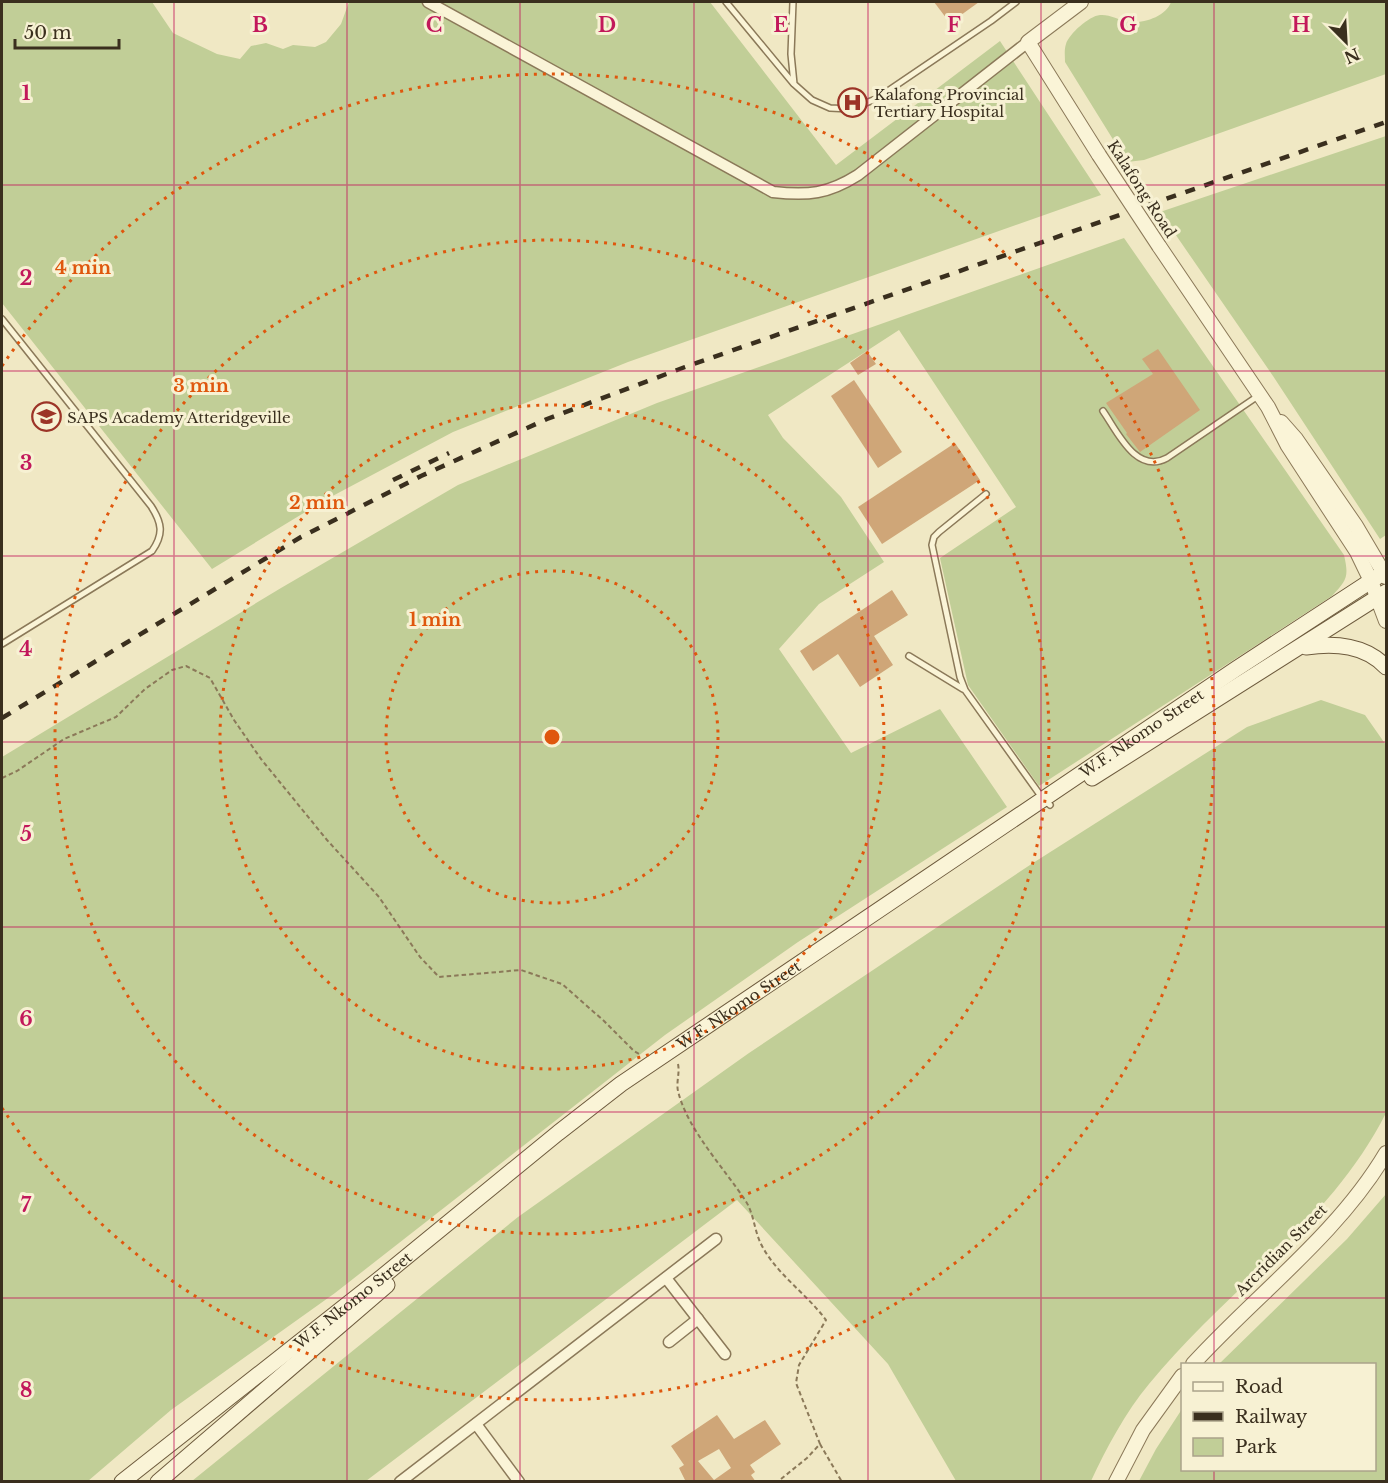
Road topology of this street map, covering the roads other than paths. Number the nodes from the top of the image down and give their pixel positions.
1 (428, 2) edge
2 (726, 2) edge
3 (793, 2) edge
4 (1016, 2) edge
5 (1081, 2) edge
6 (1028, 42) junction
7 (794, 84) junction
8 (2, 319) edge
9 (1264, 401) junction
10 (1103, 411) dead end
11 (986, 494) dead end
12 (1382, 576) edge
13 (1383, 595) edge
14 (1386, 621) edge
15 (2, 644) edge
16 (1300, 648) junction
17 (909, 656) dead end
18 (1386, 668) edge
19 (965, 690) junction
20 (1046, 802) junction
21 (1386, 1153) edge
22 (716, 1239) dead end
23 (666, 1278) junction
24 (698, 1319) junction
25 (669, 1342) dead end
26 (725, 1354) dead end
27 (1195, 1363) edge
28 (1181, 1377) edge
29 (476, 1424) junction
30 (122, 1482) edge
31 (158, 1482) edge
32 (400, 1482) edge
33 (519, 1482) edge
34 (1116, 1482) edge

1 - 6 street
2 - 7 lane
3 - 7 lane
4 - 7 lane
5 - 6 street
6 - 9 street, Kalafong Road, bridge
8 - 15 lane
9 - 10 lane
9 - 12 street, Kalafong Road
11 - 19 lane
12 - 13 street, Kalafong Road
12 - 20 main road, W.F. Nkomo Street
13 - 14 street
13 - 16 main road, W.F. Nkomo Street
16 - 18 main road
16 - 20 main road, W.F. Nkomo Street
17 - 19 lane
19 - 20 lane
20 - 30 main road, W.F. Nkomo Street
20 - 31 main road, W.F. Nkomo Street
21 - 27 street, Arcridian Street
22 - 23 street
23 - 24 street
23 - 29 street
24 - 25 street
24 - 26 street
28 - 34 street
29 - 32 street
29 - 33 street

